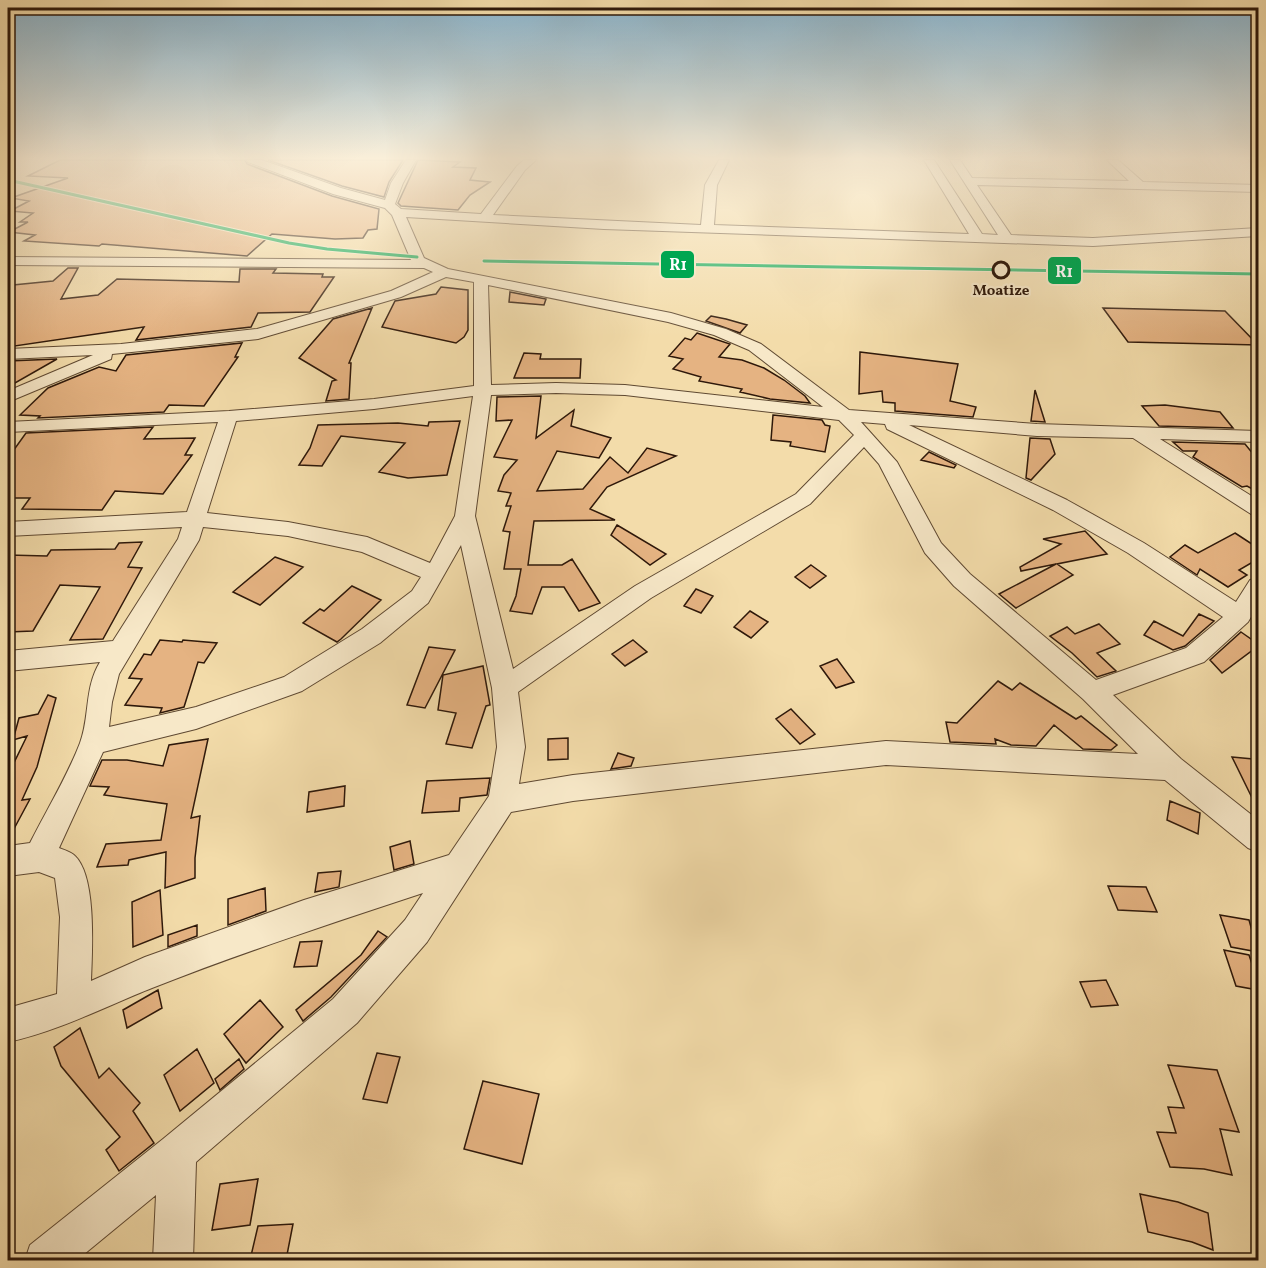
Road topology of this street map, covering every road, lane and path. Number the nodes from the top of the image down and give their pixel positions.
1 (398, 219) edge
2 (510, 219) edge
3 (708, 219) edge
4 (967, 219) edge
5 (994, 219) edge
6 (707, 228) junction
7 (1258, 232) edge
8 (980, 239) junction
9 (1007, 239) junction
10 (8, 261) edge
11 (424, 264) junction
12 (444, 272) junction
13 (481, 280) junction
14 (121, 349) junction
15 (8, 354) edge
16 (483, 390) junction
17 (8, 397) edge
18 (844, 415) junction
19 (229, 416) junction
20 (870, 426) junction
21 (8, 427) edge
22 (1139, 434) junction
23 (1258, 436) edge
24 (1258, 509) edge
25 (465, 516) junction
26 (196, 519) junction
27 (8, 529) edge
28 (435, 574) junction
29 (1258, 586) edge
30 (1240, 616) junction
31 (121, 650) junction
32 (8, 661) edge
33 (505, 688) junction
34 (1092, 692) junction
35 (94, 742) junction
36 (1171, 768) junction
37 (502, 800) junction
38 (1258, 838) edge
39 (39, 857) junction
40 (8, 861) edge
41 (457, 867) junction
42 (73, 1006) junction
43 (8, 1025) edge
44 (177, 1153) junction
45 (45, 1260) edge
46 (173, 1260) edge

1 - 11 street
2 - 6 street
3 - 6 street
4 - 8 street
5 - 9 street
6 - 8 street
7 - 9 street
8 - 9 street
10 - 11 street
11 - 12 street
12 - 13 street
12 - 14 street
13 - 16 street
13 - 18 street
14 - 15 street
14 - 17 street
16 - 18 street
16 - 19 street
16 - 25 street
18 - 20 street
19 - 21 street
19 - 26 street
20 - 22 street
20 - 30 street
20 - 33 street
20 - 34 street
22 - 23 street
22 - 24 street
25 - 28 street
25 - 33 street
26 - 27 street
26 - 28 street
26 - 31 street
28 - 35 street
29 - 30 street
30 - 34 street
31 - 32 street
31 - 35 street
33 - 37 street
34 - 36 street
35 - 39 street
36 - 37 street
36 - 38 street
37 - 41 street
39 - 40 street
39 - 42 street
41 - 42 street
41 - 44 street
42 - 43 street
44 - 45 street
44 - 46 street

